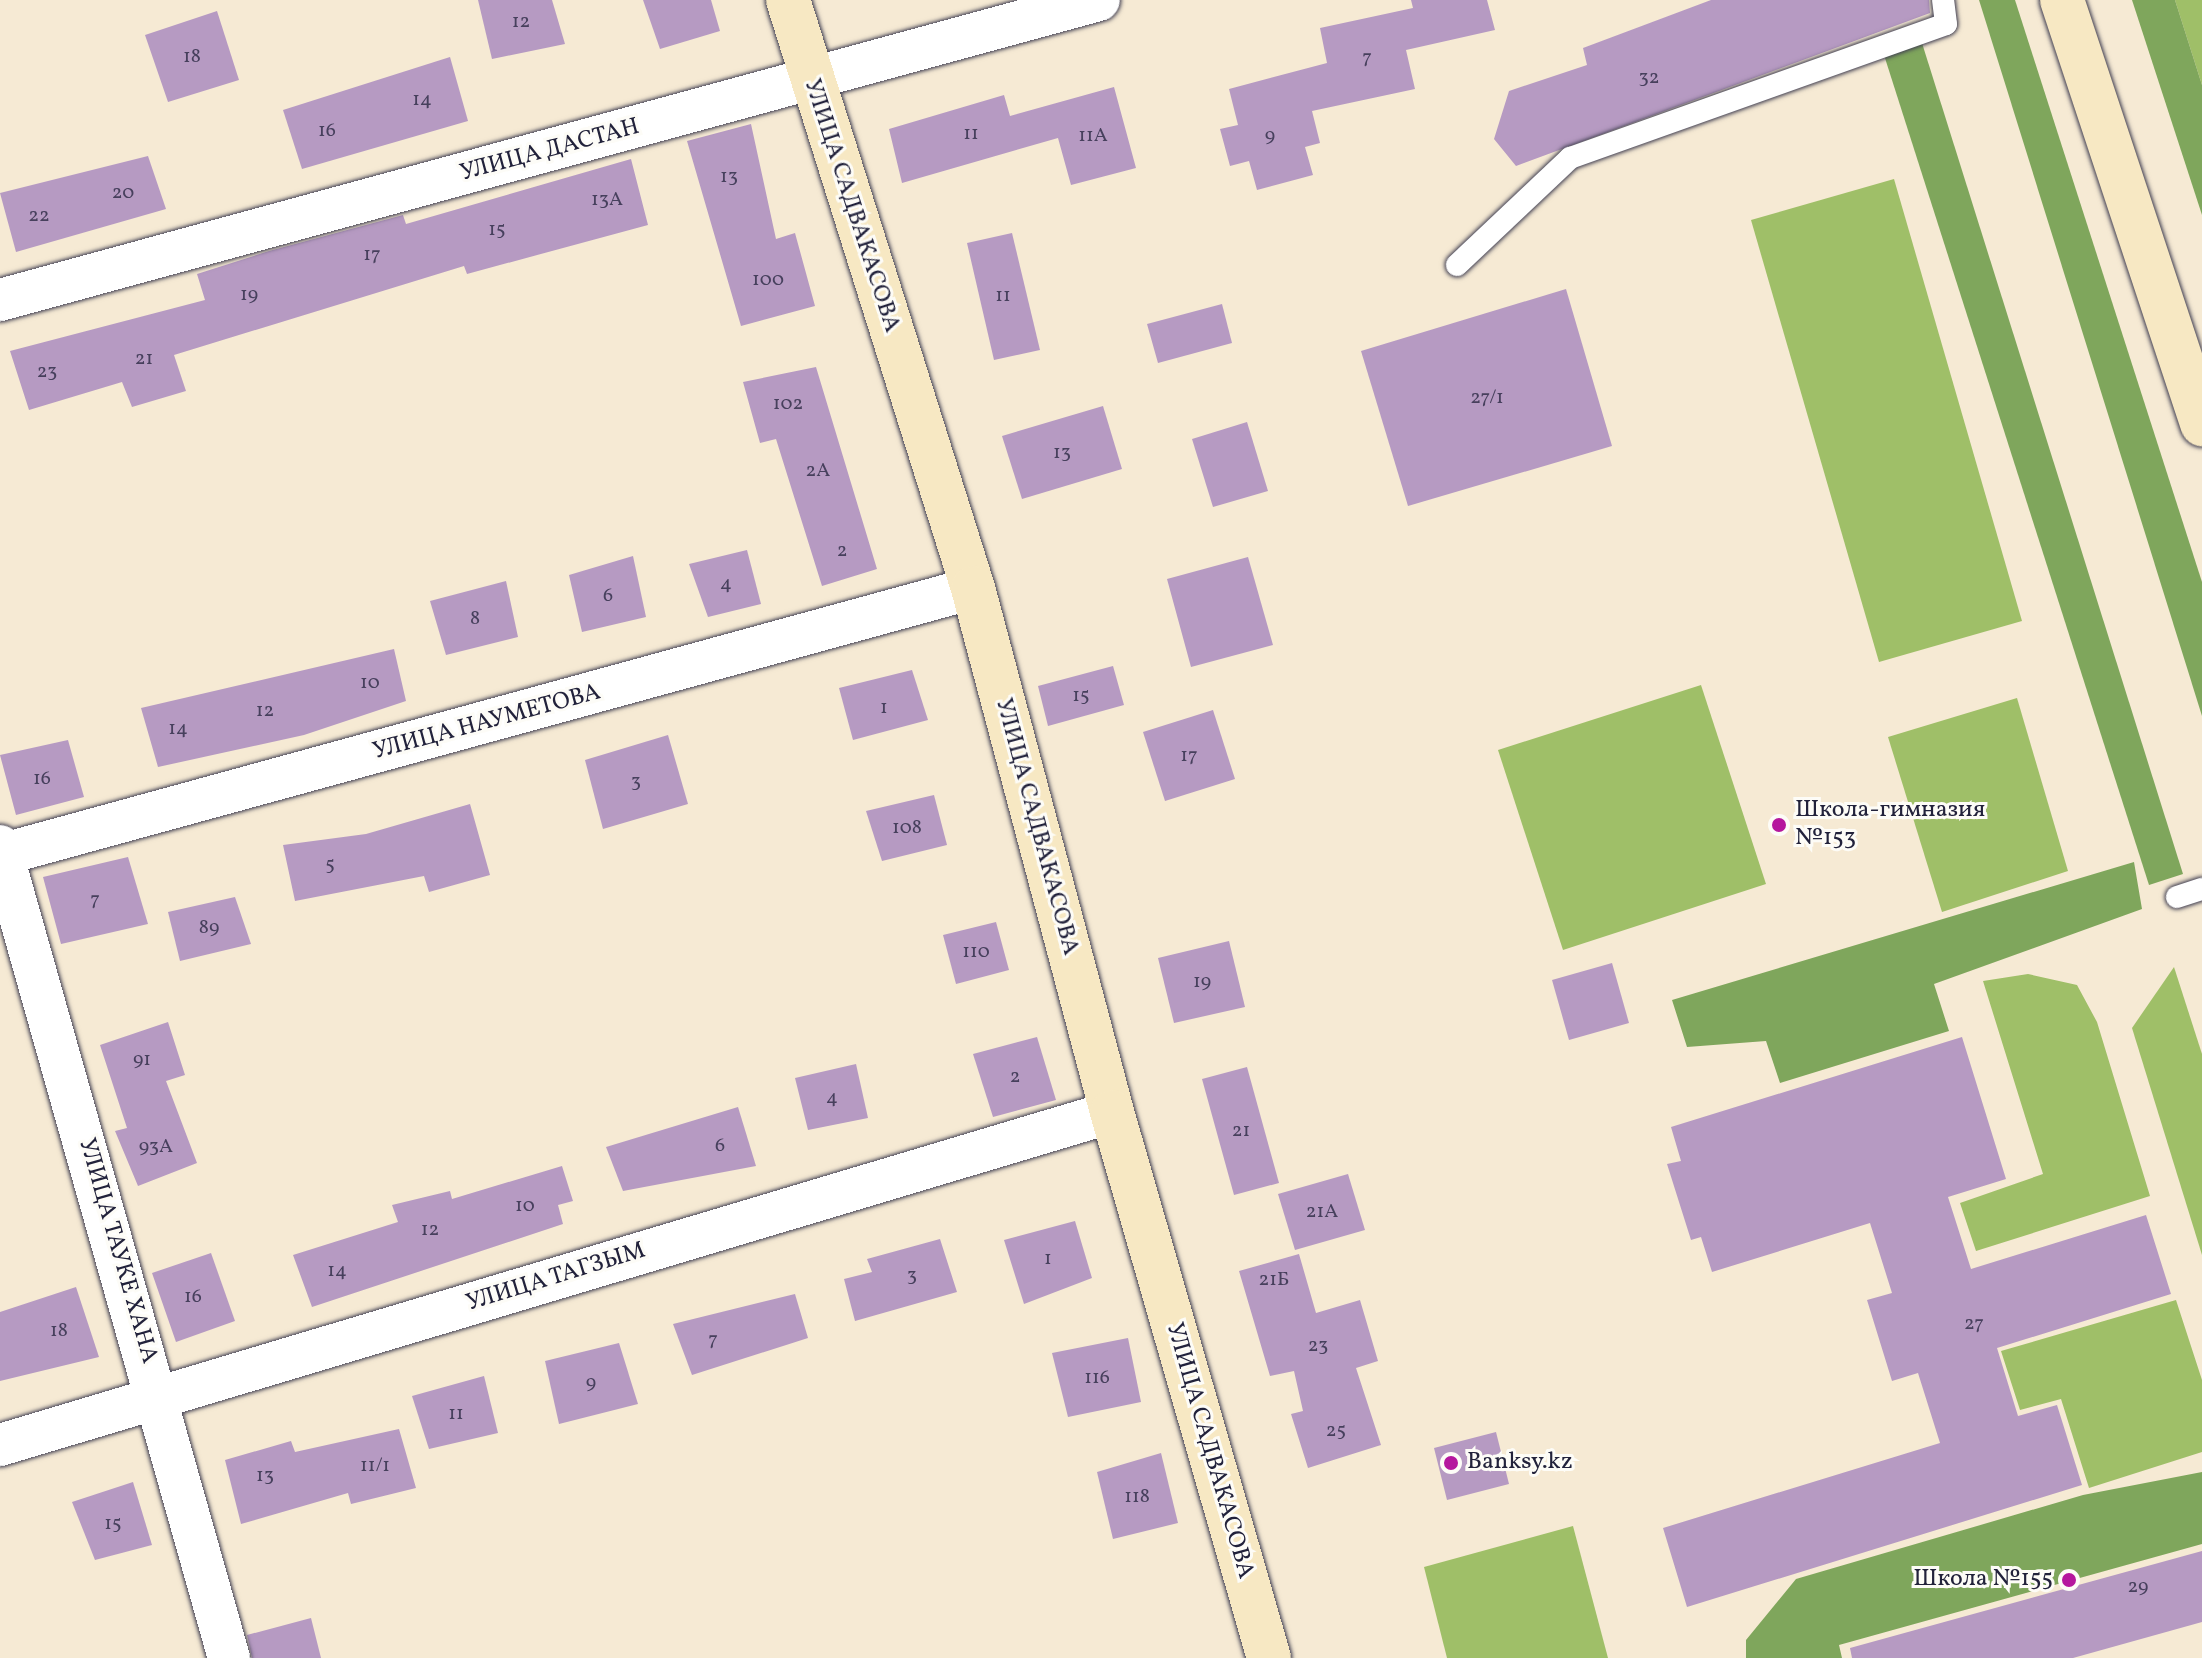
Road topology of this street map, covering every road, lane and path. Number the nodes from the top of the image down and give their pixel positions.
1 (788, 0) edge
2 (1099, 0) edge
3 (1943, 0) edge
4 (2062, 0) edge
5 (811, 81) junction
6 (1457, 265) dead end
7 (0, 300) edge
8 (2202, 424) edge
9 (973, 588) junction
10 (1, 851) edge
11 (2202, 889) edge
12 (2177, 897) dead end
13 (1112, 1112) junction
14 (158, 1396) junction
15 (0, 1445) edge
16 (229, 1658) edge
17 (1269, 1658) edge

1 - 5 street, УЛИЦА САДВАКАСОВА
2 - 5 street, УЛИЦА ДАСТАН
3 - 6 lane
4 - 8 street
5 - 7 street, УЛИЦА ДАСТАН
5 - 9 street, УЛИЦА САДВАКАСОВА
9 - 10 street, УЛИЦА НАУМЕТОВА
9 - 13 street, УЛИЦА САДВАКАСОВА
10 - 14 street, УЛИЦА ТАУКЕ ХАНА
11 - 12 lane
13 - 14 street, УЛИЦА ТАГЗЫМ
13 - 17 street, УЛИЦА САДВАКАСОВА
14 - 15 street, УЛИЦА ТАГЗЫМ
14 - 16 street, УЛИЦА ТАУКЕ ХАНА

